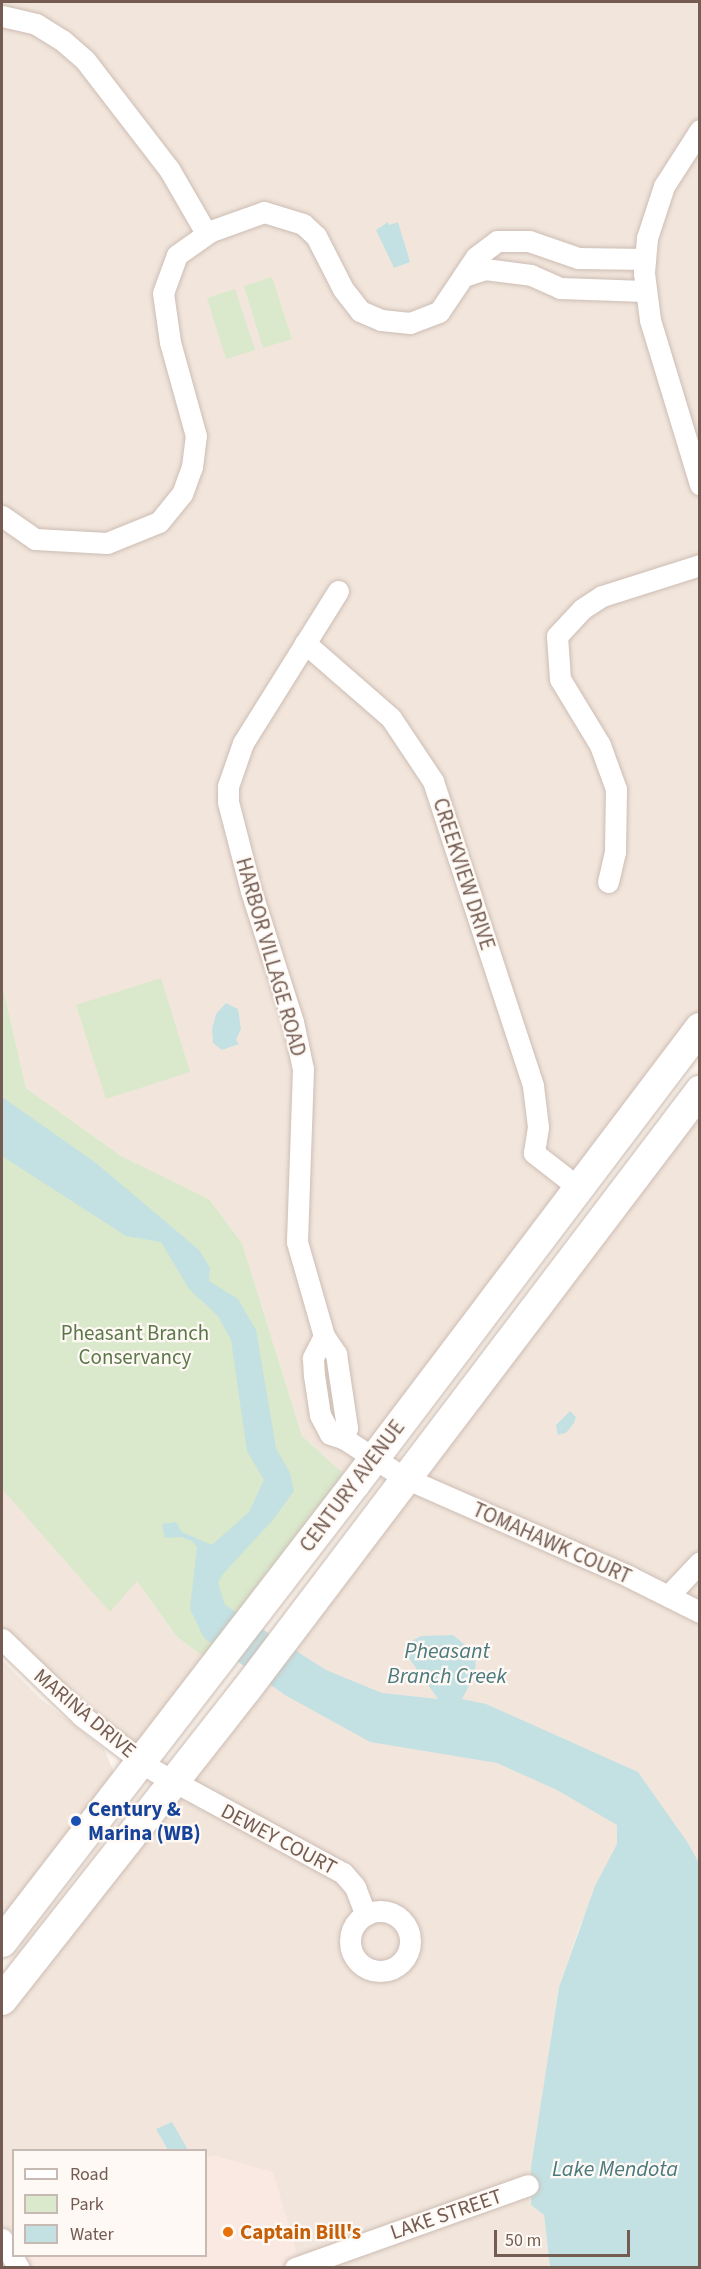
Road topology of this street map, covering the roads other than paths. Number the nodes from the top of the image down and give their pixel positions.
1 (2, 16) edge
2 (699, 130) edge
3 (206, 233) junction
4 (645, 259) junction
5 (467, 275) junction
6 (645, 291) junction
7 (691, 426) edge
8 (699, 485) edge
9 (2, 516) edge
10 (699, 564) edge
11 (338, 591) dead end
12 (305, 643) junction
13 (608, 882) dead end
14 (699, 1028) edge
15 (699, 1091) edge
16 (579, 1188) junction
17 (374, 1459) junction
18 (403, 1477) junction
19 (699, 1562) edge
20 (669, 1595) junction
21 (699, 1612) edge
22 (2, 1639) edge
23 (141, 1761) junction
24 (173, 1783) junction
25 (366, 1915) dead end
26 (2, 1942) edge
27 (2, 2000) edge
28 (528, 2185) dead end
29 (2, 2239) edge
30 (12, 2256) edge
31 (296, 2268) edge

1 - 3 street
2 - 4 street
3 - 5 street
3 - 9 street
4 - 5 street
4 - 6 street
5 - 6 street
6 - 7 street
7 - 8 street
10 - 13 street
11 - 12 street
12 - 16 street, CREEKVIEW DRIVE
12 - 17 street, HARBOR VILLAGE ROAD
14 - 16 main road, CENTURY AVENUE
15 - 18 main road, CENTURY AVENUE
16 - 17 main road, CENTURY AVENUE
17 - 18 street, HARBOR VILLAGE ROAD
17 - 23 main road, CENTURY AVENUE
18 - 20 street, TOMAHAWK COURT
18 - 24 main road, CENTURY AVENUE
19 - 20 street
20 - 21 street, TOMAHAWK COURT
22 - 23 street, MARINA DRIVE
23 - 24 street, MARINA DRIVE
23 - 26 main road, CENTURY AVENUE
24 - 25 street, DEWEY COURT
24 - 27 main road, CENTURY AVENUE
28 - 31 street, LAKE STREET
29 - 30 street

